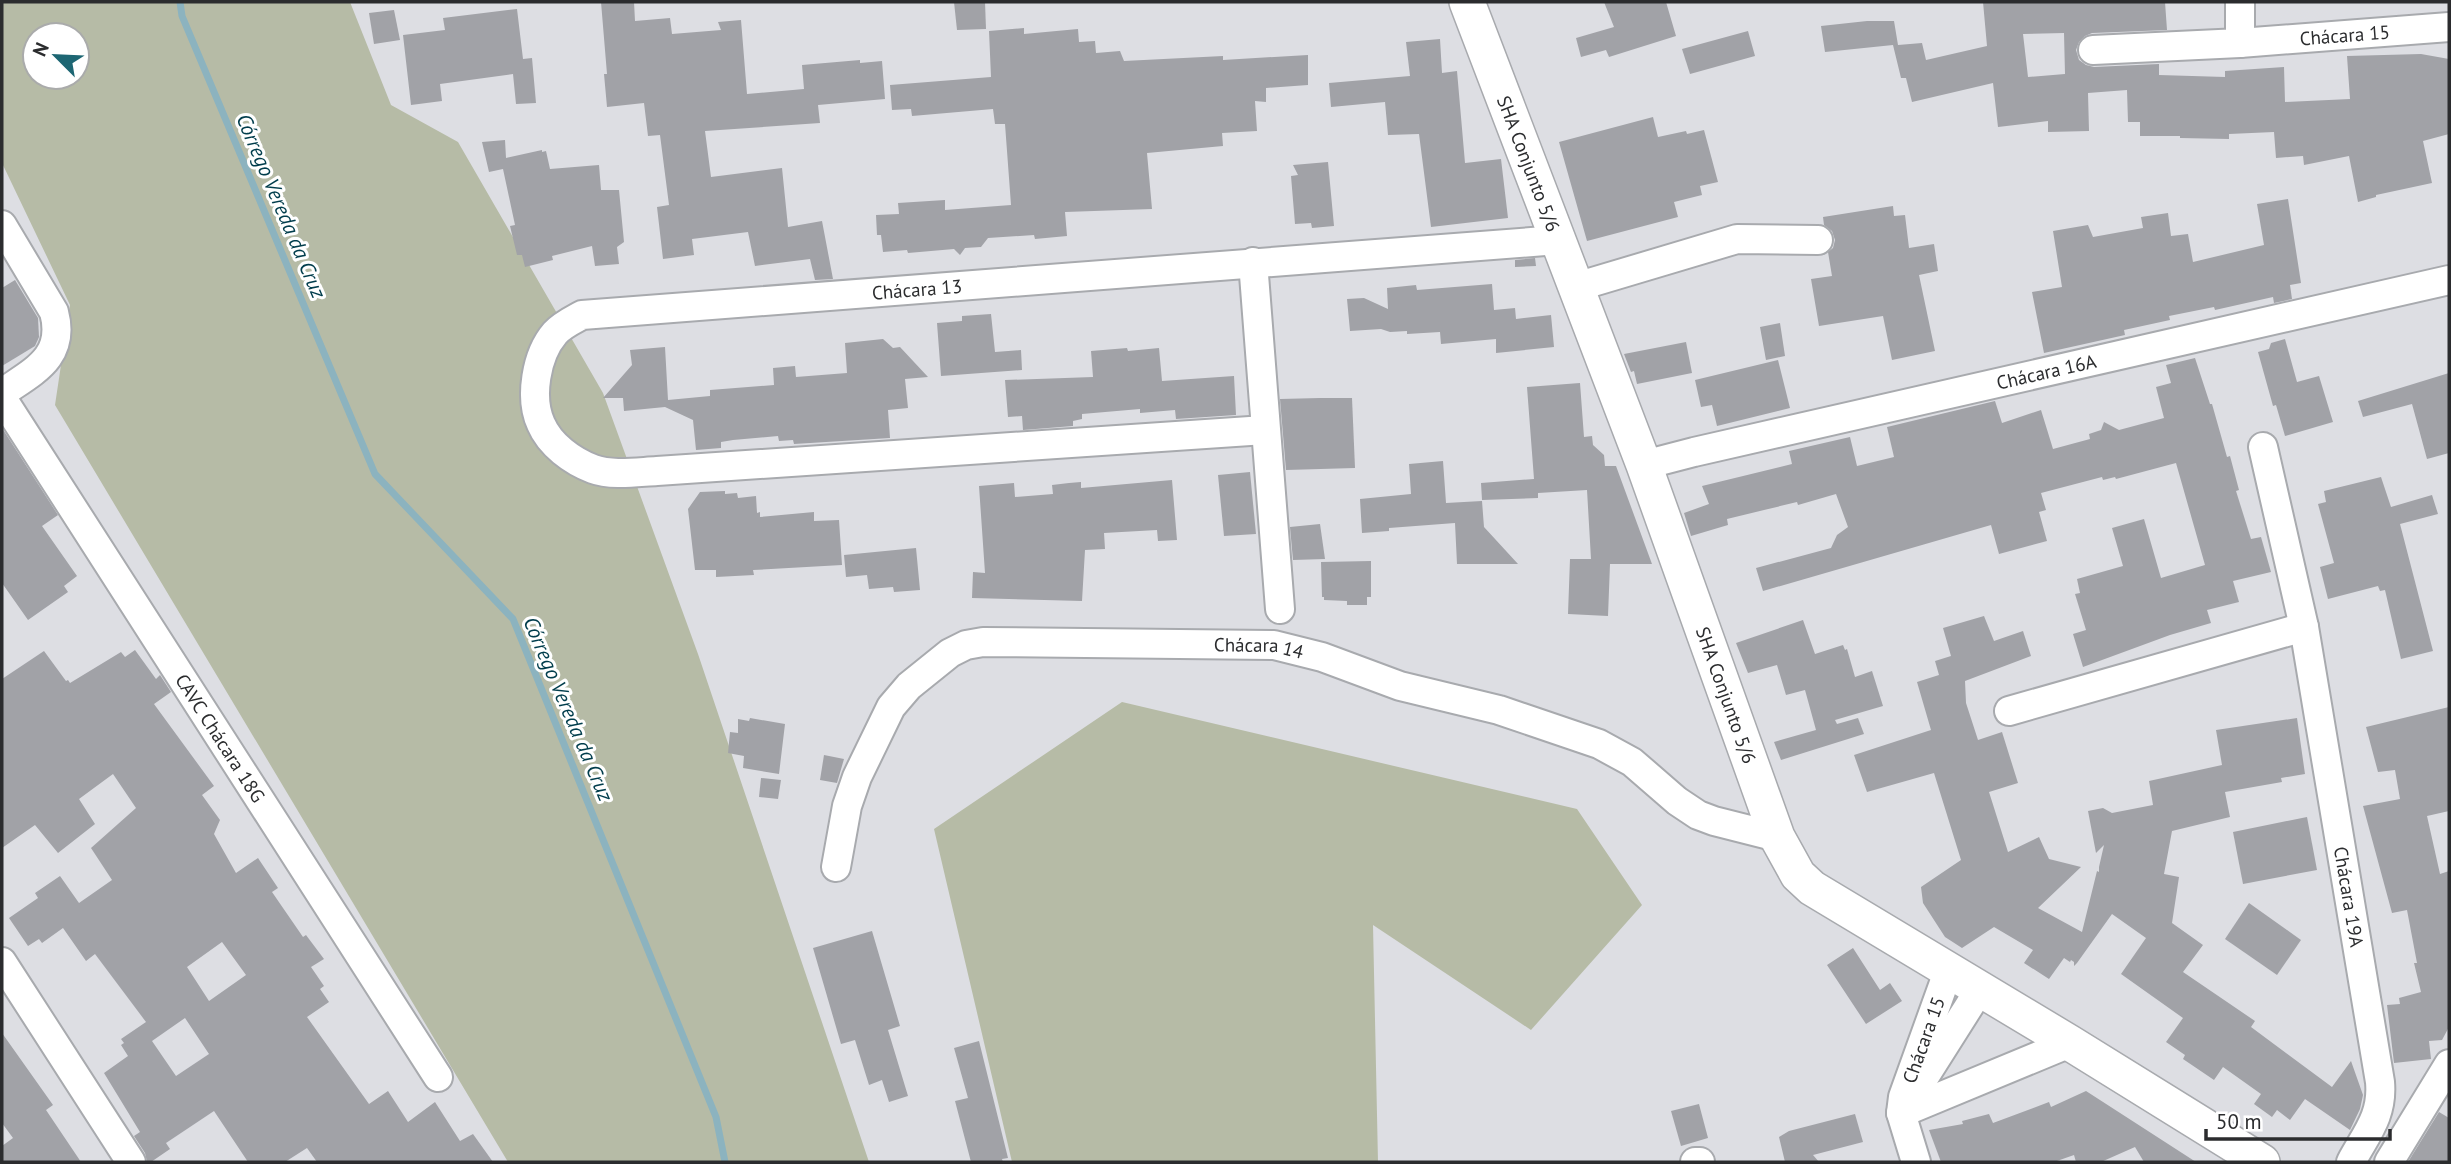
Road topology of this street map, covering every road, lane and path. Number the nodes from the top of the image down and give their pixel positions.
1 (1467, 2) edge
2 (2240, 2) edge
3 (2449, 27) edge
4 (2240, 43) junction
5 (2093, 50) dead end
6 (2, 225) edge
7 (1558, 240) junction
8 (1818, 240) dead end
9 (1253, 262) junction
10 (2449, 280) edge
11 (1576, 287) junction
12 (2, 396) edge
13 (1265, 430) junction
14 (2263, 447) dead end
15 (1644, 465) junction
16 (1280, 609) dead end
17 (2304, 627) junction
18 (2009, 711) dead end
19 (1777, 837) junction
20 (836, 867) dead end
21 (2, 962) edge
22 (1949, 969) junction
23 (1980, 989) junction
24 (2070, 1043) junction
25 (2449, 1064) edge
26 (438, 1077) dead end
27 (1901, 1113) junction
28 (131, 1162) edge
29 (1916, 1162) edge
30 (2262, 1162) edge
31 (2350, 1162) edge
32 (2389, 1162) edge

1 - 7 street, SHA Conjunto 5/6
2 - 4 street
3 - 4 street, Chácara 15
4 - 5 street, Chácara 15
6 - 12 street, CAVC Chácara 18G
7 - 9 street, Chácara 13
7 - 11 street, SHA Conjunto 5/6
8 - 11 street
9 - 13 street
9 - 13 street, Chácara 13
10 - 15 street, Chácara 16A
11 - 15 street, SHA Conjunto 5/6
12 - 26 street, CAVC Chácara 18G
13 - 16 street
14 - 17 street, Chácara 19A
15 - 19 street, SHA Conjunto 5/6
17 - 18 street
17 - 31 street, Chácara 19A
19 - 20 street, Chácara 14
19 - 22 street, SHA Conjunto 5/6
21 - 28 street
22 - 23 street, SHA Conjunto 5/6
22 - 27 street, Chácara 15
23 - 24 street, SHA Conjunto 5/6
23 - 27 street, Chácara 15
24 - 27 street
24 - 30 street, SHA Conjunto 5/6
25 - 32 street
27 - 29 street, Chácara 15

